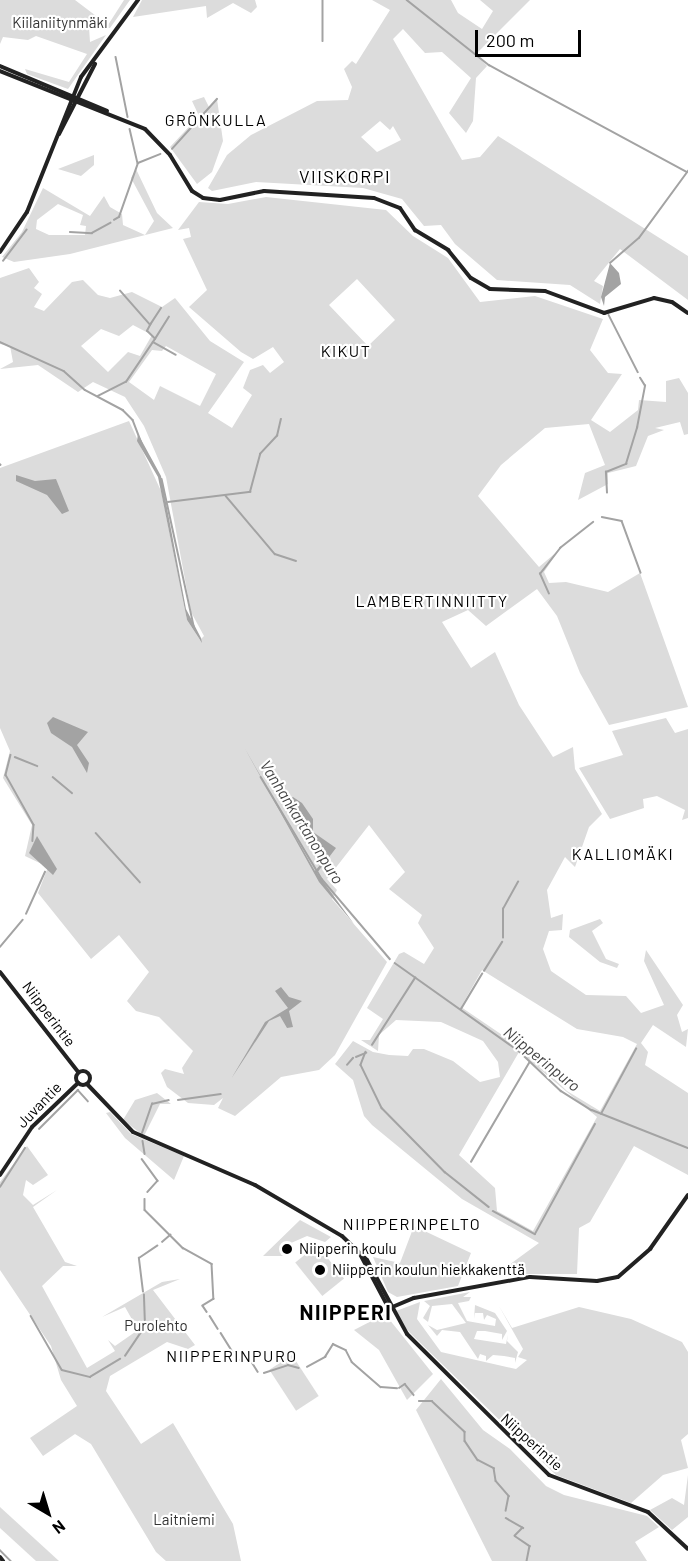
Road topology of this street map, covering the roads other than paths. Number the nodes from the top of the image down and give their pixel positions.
1 (138, 0) edge
2 (0, 66) edge
3 (0, 71) edge
4 (73, 97) junction
5 (0, 252) edge
6 (688, 313) edge
7 (0, 972) edge
8 (78, 1072) junction
9 (78, 1083) junction
10 (87, 1084) junction
11 (0, 1175) edge
12 (688, 1196) edge
13 (390, 1308) junction
14 (688, 1549) edge
15 (0, 1557) edge
16 (3, 1561) edge

1 - 4 street
2 - 4 street
3 - 4 street
4 - 5 street
4 - 6 street
7 - 8 street, Niipperintie
8 - 9 street
8 - 10 street, Niipperintie
9 - 10 street
9 - 11 street, Juvantie
10 - 13 street, Niipperintie
12 - 13 street
13 - 14 street, Niipperintie
15 - 16 street

